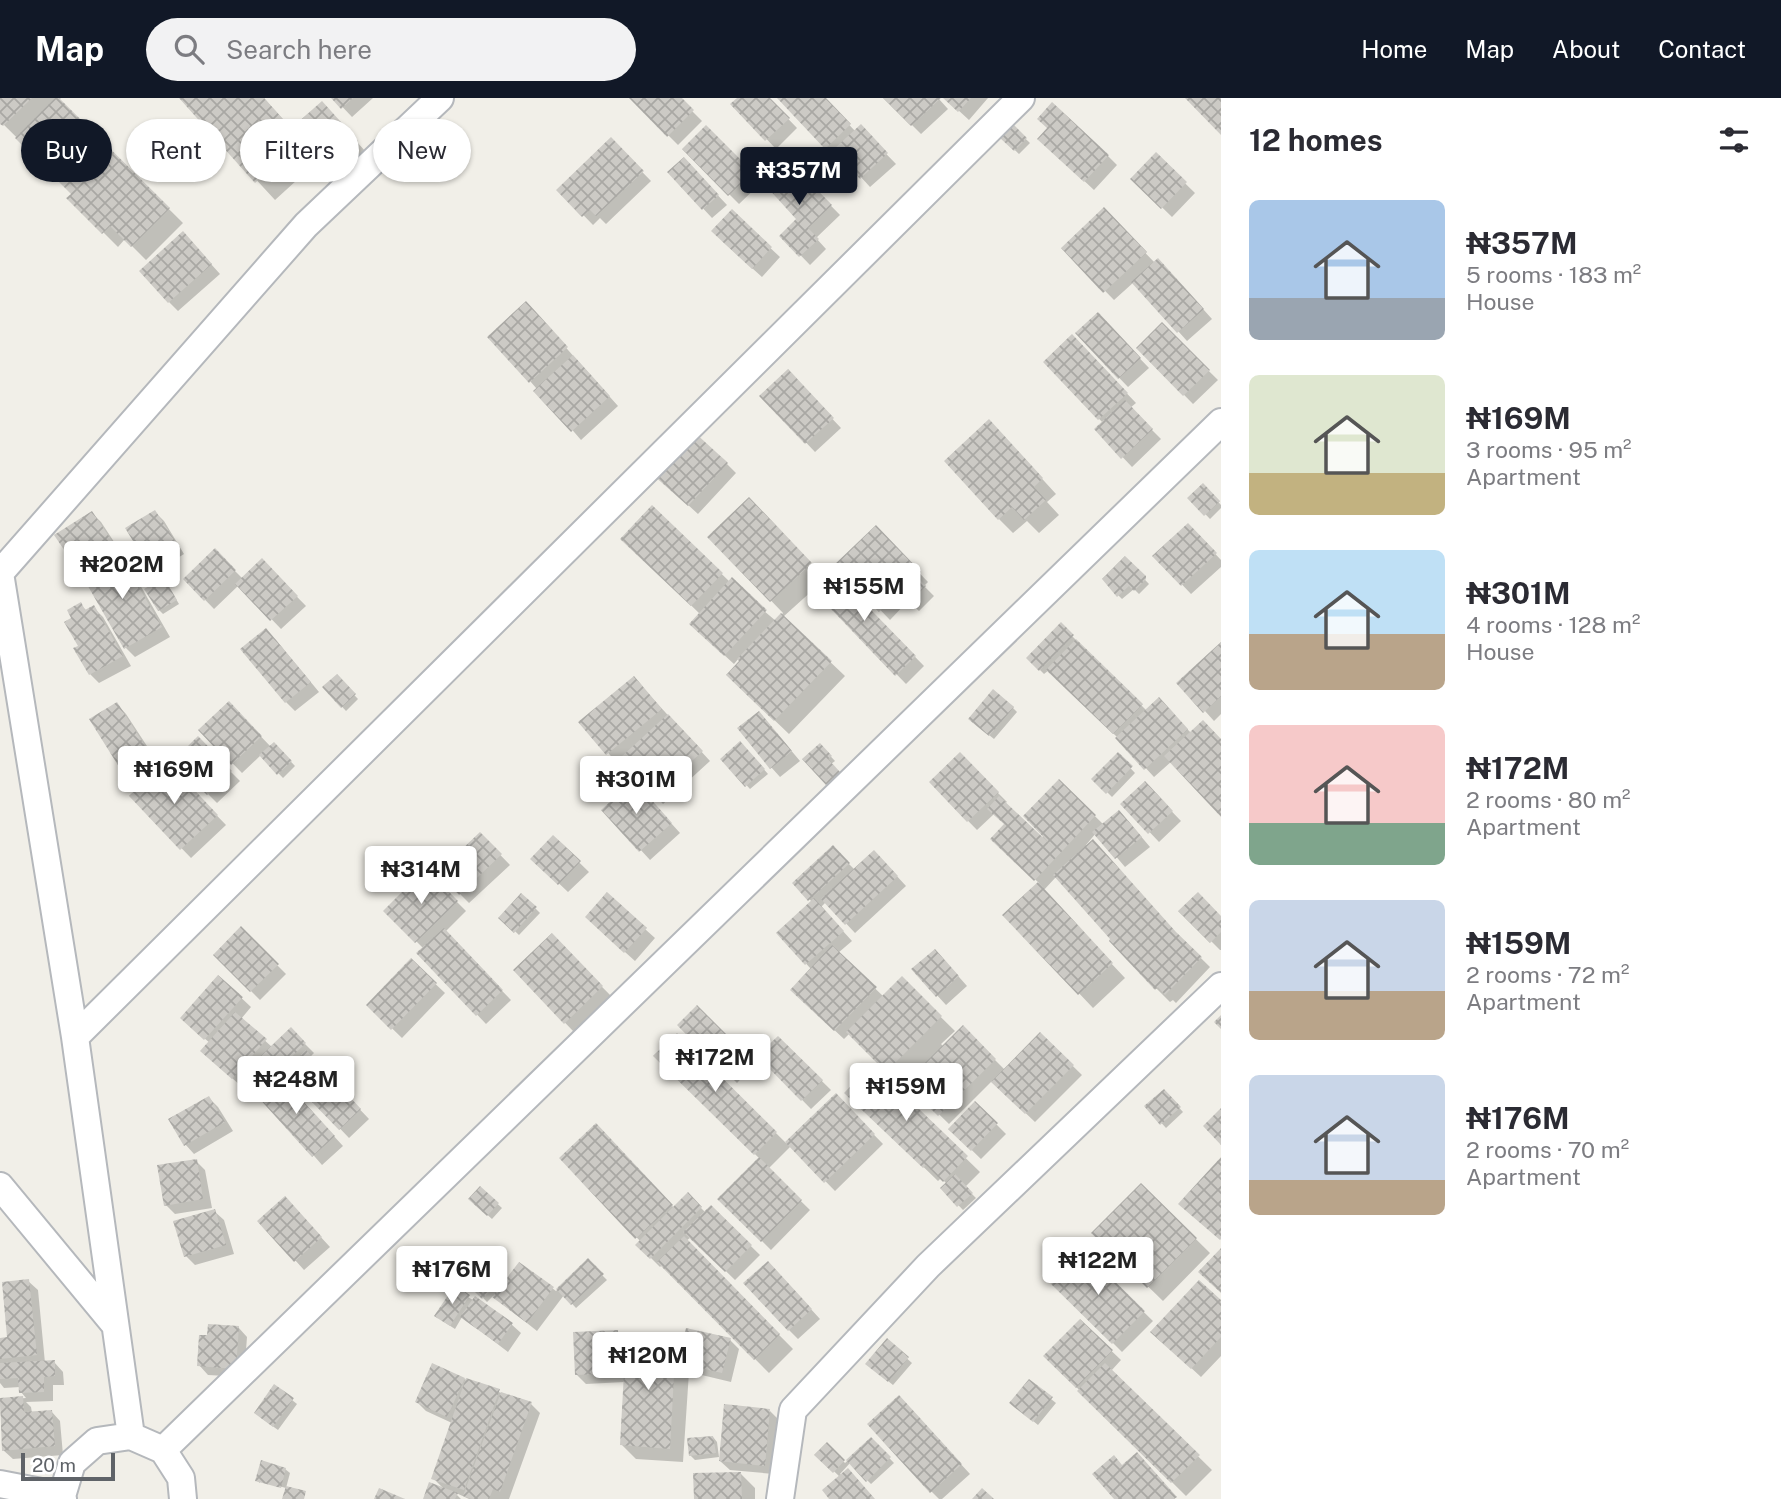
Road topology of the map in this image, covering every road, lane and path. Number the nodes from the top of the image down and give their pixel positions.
1 (440, 98) edge
2 (1021, 98) edge
3 (1221, 422) edge
4 (0, 572) edge
5 (1221, 986) edge
6 (75, 1037) junction
7 (0, 1186) edge
8 (116, 1326) junction
9 (131, 1436) junction
10 (163, 1450) junction
11 (0, 1484) edge
12 (63, 1497) edge
13 (183, 1499) edge
14 (780, 1499) edge

1 - 4 street
2 - 6 street
3 - 10 street
4 - 6 street
5 - 14 street
6 - 8 street
7 - 8 street
8 - 9 street
9 - 10 street
9 - 12 street
10 - 13 street
11 - 12 street

